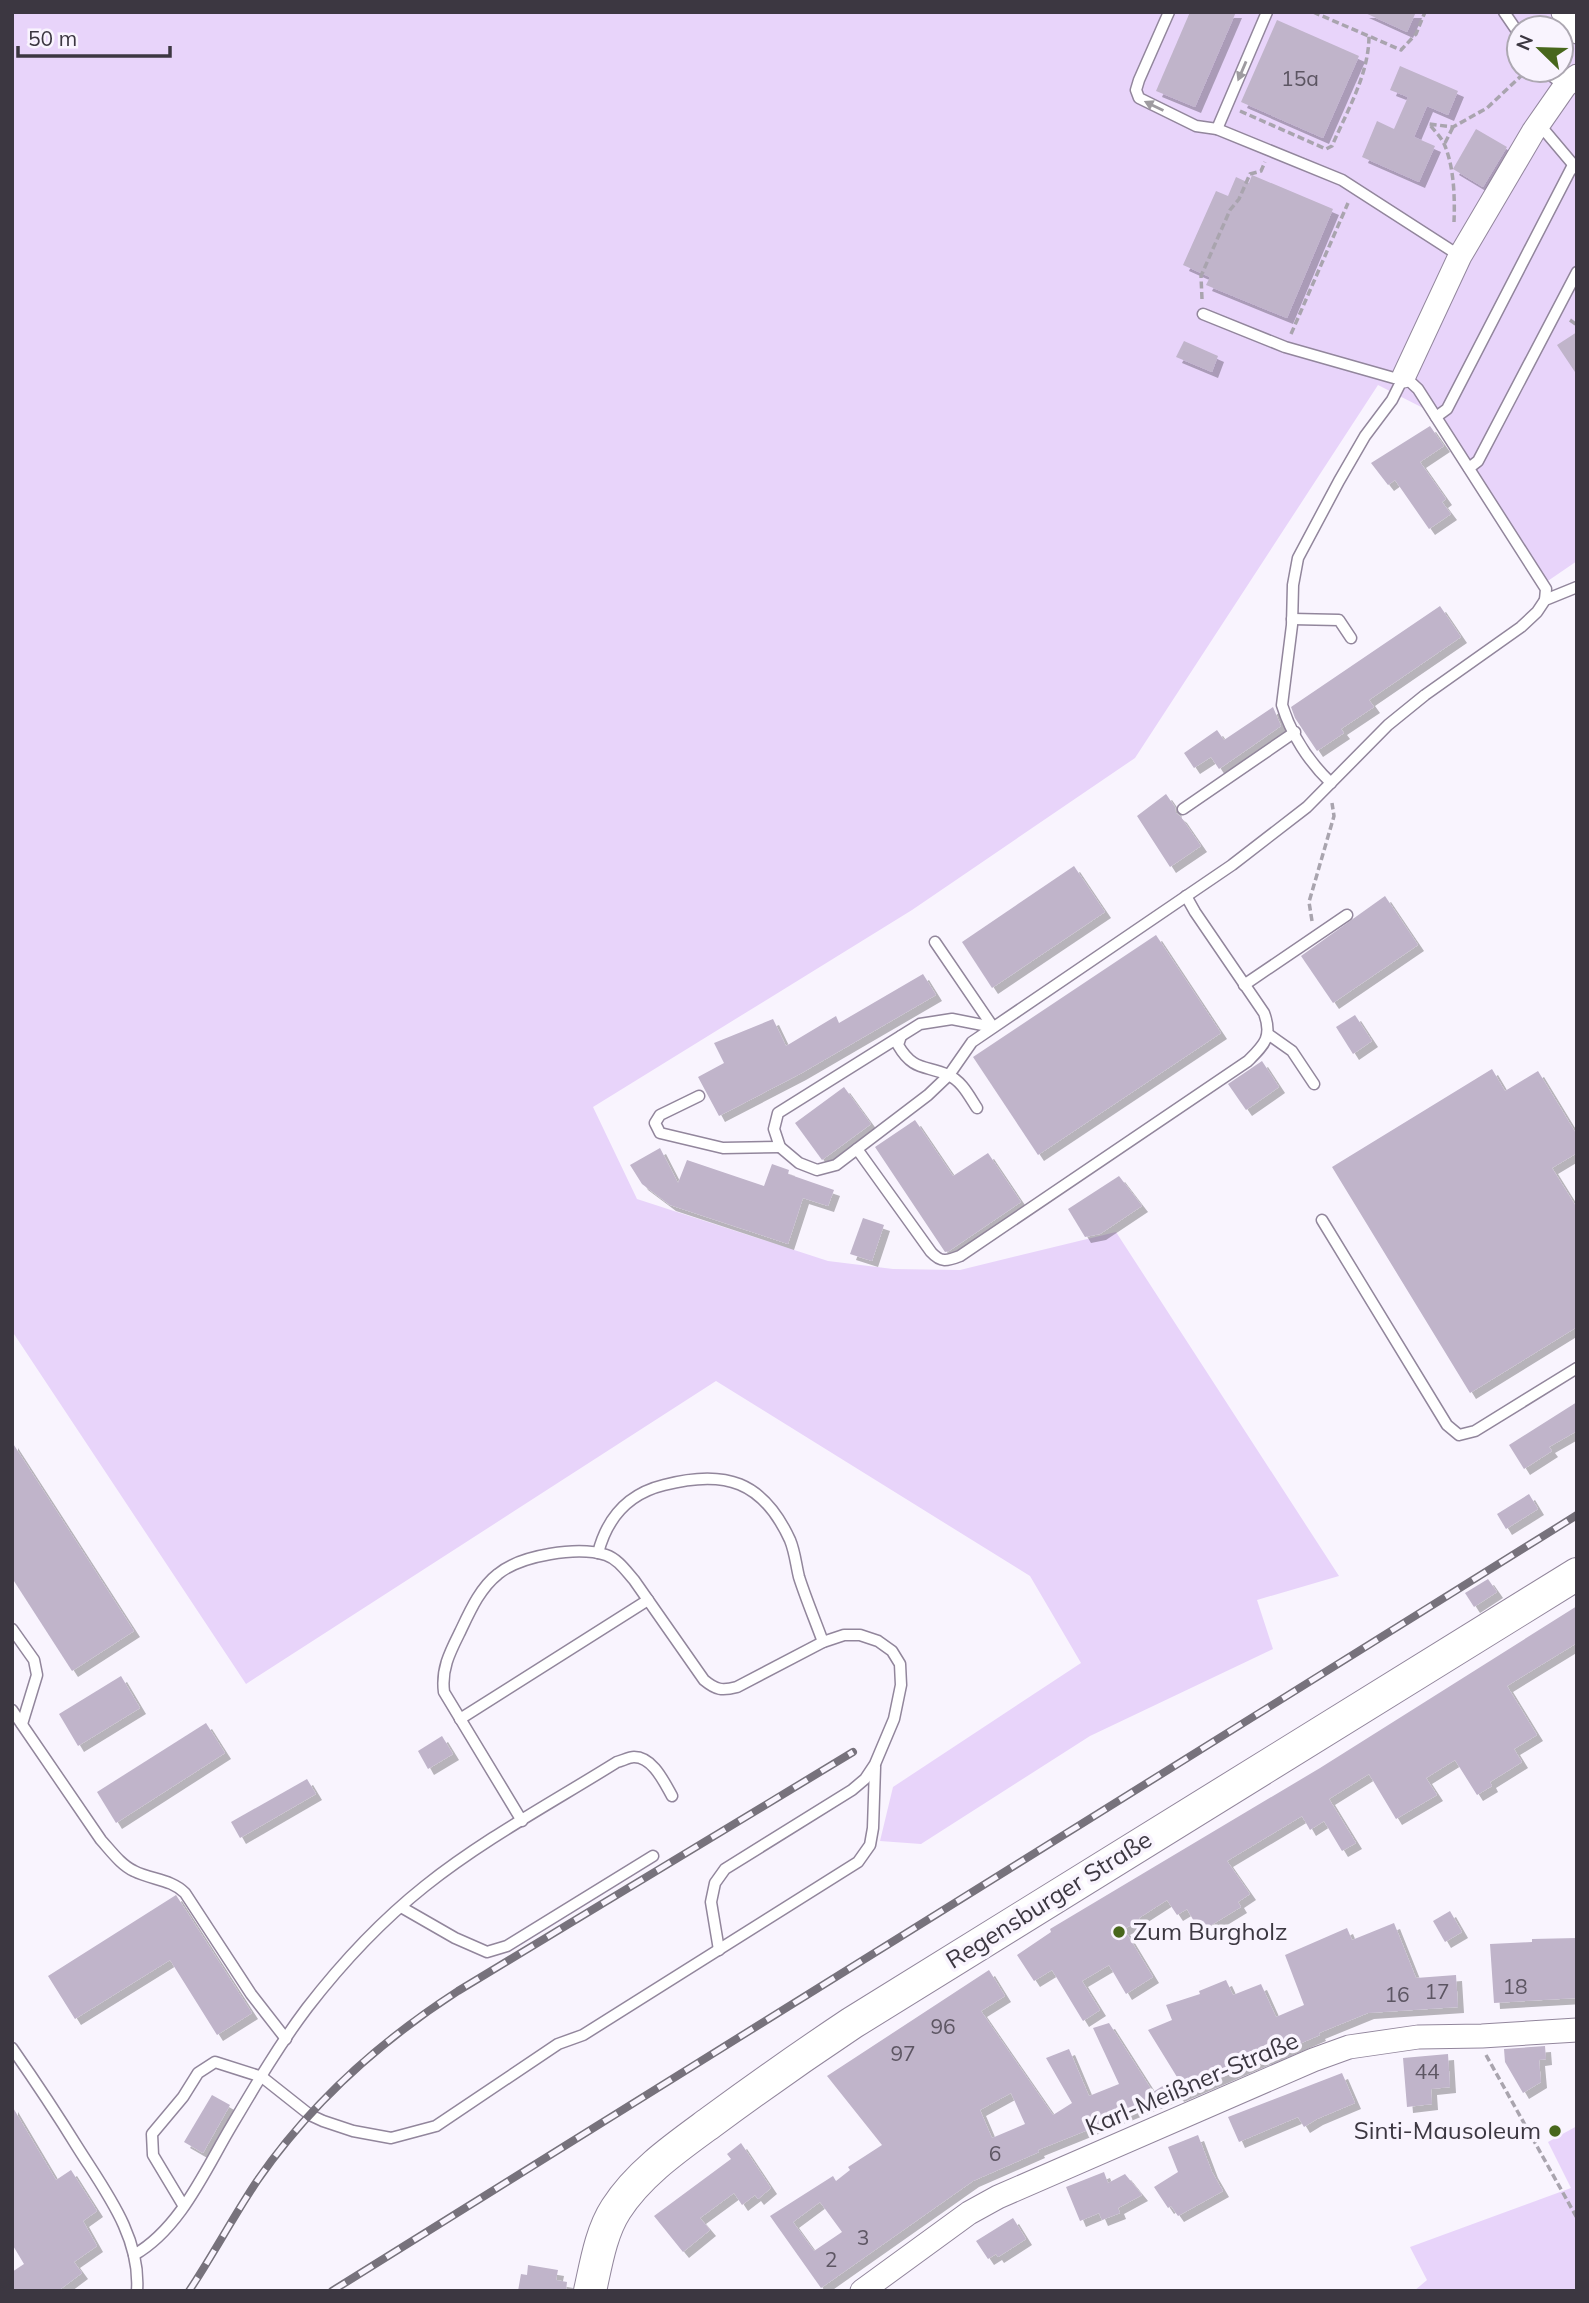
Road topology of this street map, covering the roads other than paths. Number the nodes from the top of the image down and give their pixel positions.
1 (1169, 12) edge
2 (1267, 12) edge
3 (1563, 12) edge
4 (1577, 32) edge
5 (1569, 84) edge
6 (1539, 124) junction
7 (1217, 129) junction
8 (1575, 167) edge
9 (1455, 253) junction
10 (1577, 272) edge
11 (1203, 314) road end
12 (1404, 376) junction
13 (1436, 417) junction
14 (1469, 468) junction
15 (1577, 587) edge
16 (1545, 600) junction
17 (1292, 619) junction
18 (1351, 638) dead end
19 (1294, 732) junction
20 (1328, 785) junction
21 (1183, 809) dead end
22 (1186, 895) junction
23 (1347, 915) dead end
24 (935, 943) dead end
25 (1244, 985) junction
26 (993, 1027) junction
27 (1268, 1034) junction
28 (901, 1036) junction
29 (949, 1075) junction
30 (1314, 1084) dead end
31 (699, 1096) dead end
32 (977, 1108) dead end
33 (780, 1147) junction
34 (857, 1149) junction
35 (1322, 1220) dead end
36 (1577, 1368) edge
37 (598, 1553) junction
38 (1577, 1574) edge
39 (648, 1600) junction
40 (12, 1629) edge
41 (823, 1642) junction
42 (12, 1710) edge
43 (460, 1719) junction
44 (22, 1724) junction
45 (875, 1764) junction
46 (672, 1796) dead end
47 (522, 1821) junction
48 (653, 1856) dead end
49 (401, 1907) junction
50 (719, 1950) junction
51 (1577, 2030) edge
52 (286, 2039) junction
53 (12, 2048) edge
54 (16, 2062) edge
55 (262, 2077) junction
56 (183, 2205) junction
57 (134, 2255) junction
58 (137, 2291) edge
59 (590, 2291) edge
60 (862, 2291) edge

7 -> 1 lane
2 -> 7 lane
3 - 4 street
5 - 6 street
6 - 8 lane
6 - 9 street
7 - 9 lane
8 - 13 lane
9 - 12 street
10 - 14 lane
11 - 12 lane
12 - 13 lane
12 - 17 lane
13 - 14 lane
14 - 16 lane
15 - 16 lane
16 - 20 lane
17 - 18 lane
17 - 19 lane
19 - 20 lane
19 - 21 lane
20 - 22 lane
22 - 25 lane
22 - 26 lane
23 - 25 lane
24 - 26 lane
25 - 27 lane
26 - 28 lane
26 - 29 lane
27 - 30 lane
27 - 34 lane
28 - 29 lane
28 - 33 lane
29 - 32 lane
29 - 34 lane
31 - 33 lane
33 - 34 lane
35 - 36 lane
37 - 39 lane
37 - 41 lane
37 - 43 lane
38 - 59 main road, Regensburger Straße
39 - 41 lane
39 - 43 lane
40 - 44 lane
41 - 45 lane
42 - 44 lane
43 - 47 lane
44 - 52 lane
45 - 50 lane
45 - 50 lane
46 - 47 lane
47 - 49 lane
48 - 49 lane
49 - 52 lane
50 - 55 lane
51 - 60 street, Karl-Meißner-Straße
52 - 55 lane
53 - 54 lane
54 - 57 lane
55 - 56 lane
55 - 56 lane
56 - 57 lane
57 - 58 lane

